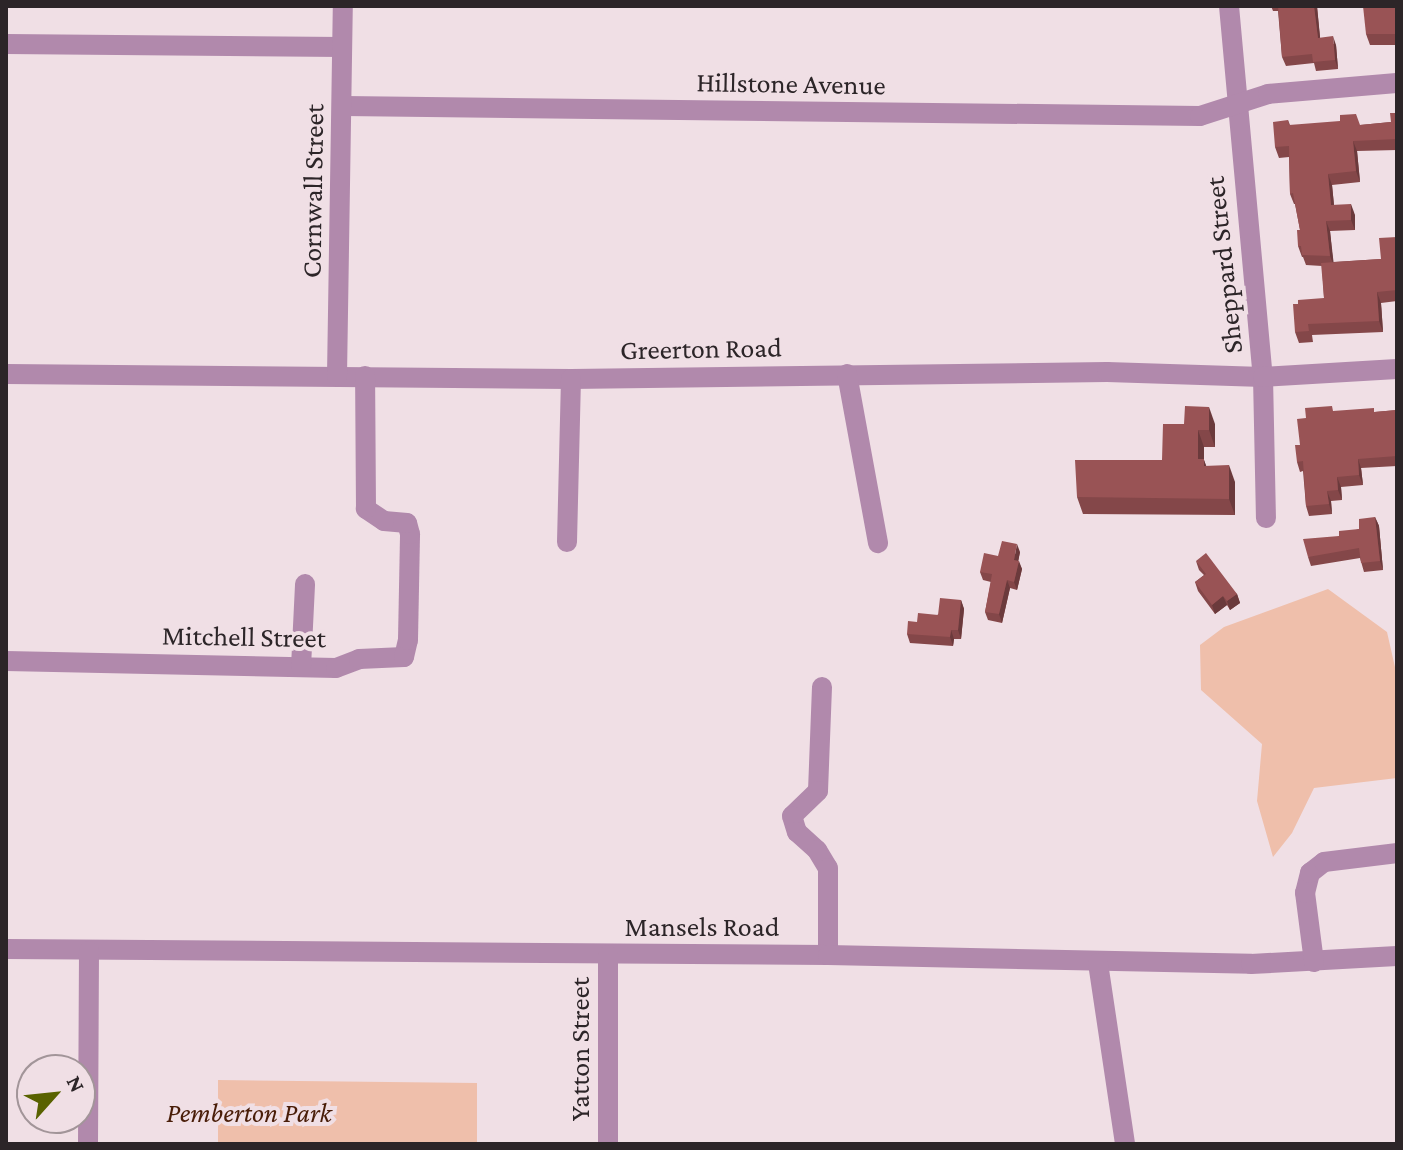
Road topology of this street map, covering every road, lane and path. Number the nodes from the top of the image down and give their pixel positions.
1 (343, 6) edge
2 (1229, 6) edge
3 (6, 44) edge
4 (342, 47) junction
5 (1397, 83) edge
6 (1236, 104) junction
7 (344, 106) junction
8 (1397, 369) edge
9 (6, 374) edge
10 (847, 374) junction
11 (337, 376) junction
12 (365, 376) junction
13 (1263, 377) junction
14 (571, 379) junction
15 (1266, 518) dead end
16 (567, 542) dead end
17 (878, 543) dead end
18 (305, 584) dead end
19 (6, 661) edge
20 (301, 667) junction
21 (822, 687) dead end
22 (1397, 853) edge
23 (6, 949) edge
24 (89, 951) junction
25 (608, 955) junction
26 (828, 955) junction
27 (1397, 956) edge
28 (1314, 962) junction
29 (1098, 963) junction
30 (88, 1144) edge
31 (608, 1144) edge
32 (1125, 1144) edge

1 - 4 street, Cornwall Street
2 - 6 street, Sheppard Street
3 - 4 street
4 - 7 street, Cornwall Street
5 - 6 street, Hillstone Avenue
6 - 7 street, Hillstone Avenue
6 - 13 street, Sheppard Street
7 - 11 street, Cornwall Street
8 - 13 street, Greerton Road
9 - 11 street, Greerton Road
10 - 13 street, Greerton Road
10 - 14 street, Greerton Road
10 - 17 street
11 - 12 street, Greerton Road
12 - 14 street, Greerton Road
12 - 20 street, Mitchell Street
13 - 15 street, Sheppard Street
14 - 16 street
18 - 20 street
19 - 20 street, Mitchell Street
21 - 26 street
22 - 28 street
23 - 24 street, Mansels Road
24 - 25 street, Mansels Road
24 - 30 street
25 - 26 street, Mansels Road
25 - 31 street, Yatton Street
26 - 29 street, Mansels Road
27 - 28 street, Mansels Road
28 - 29 street, Mansels Road
29 - 32 street

